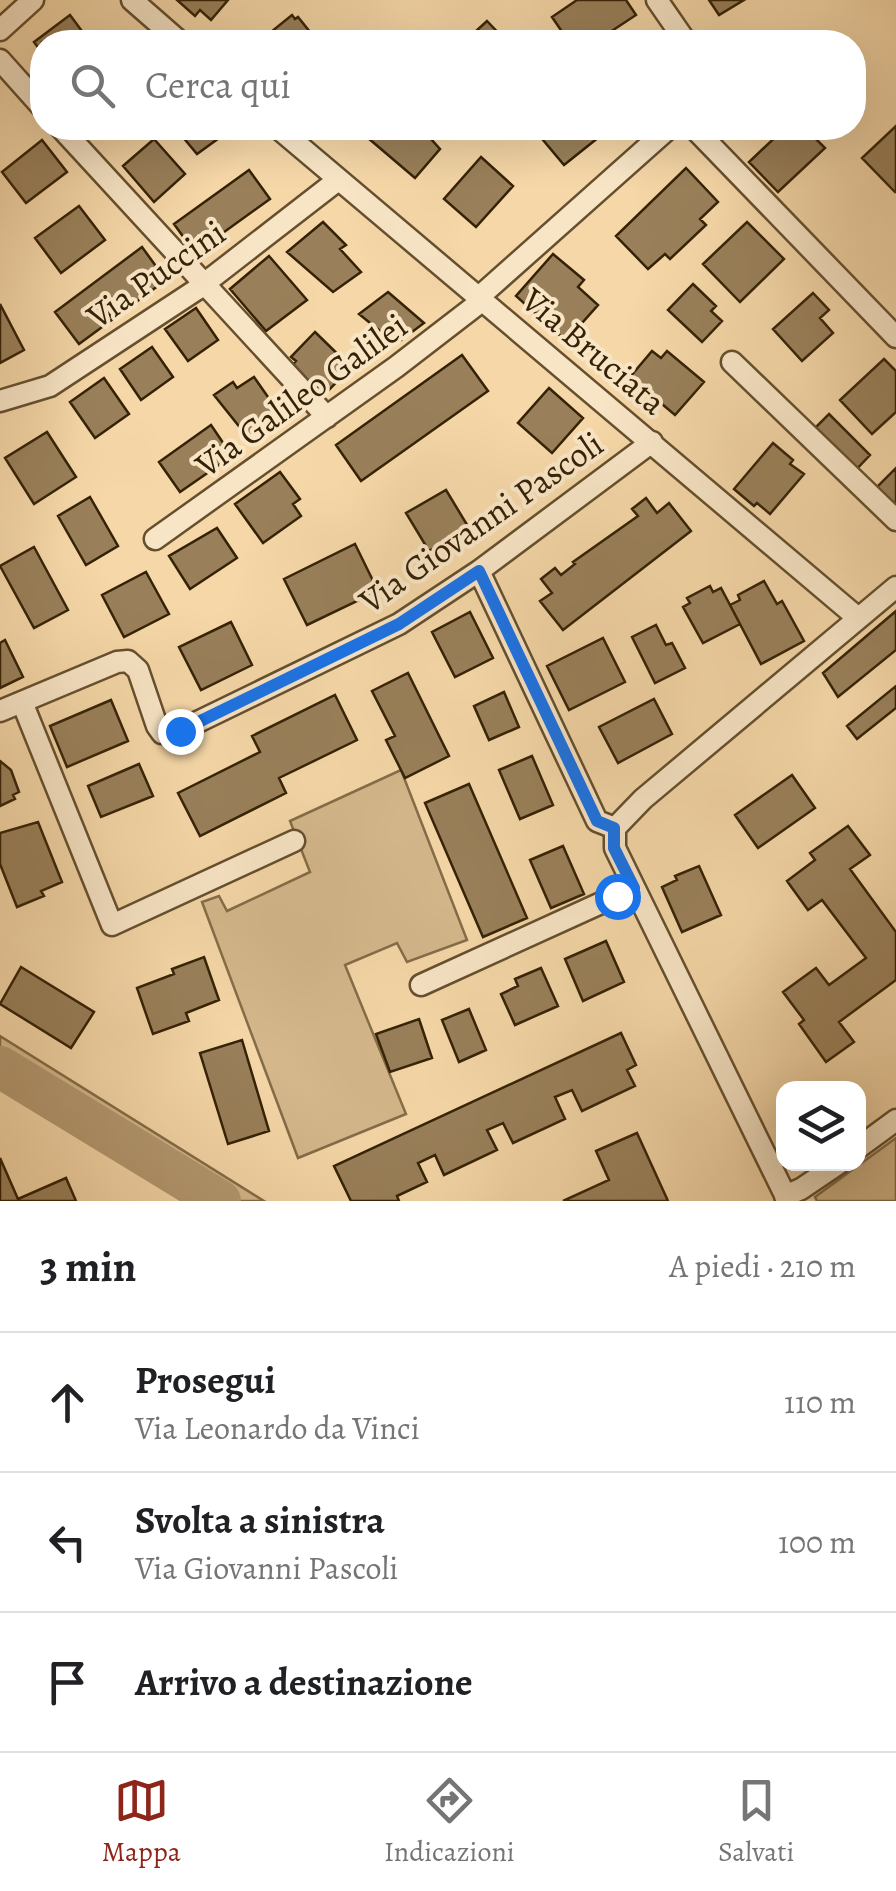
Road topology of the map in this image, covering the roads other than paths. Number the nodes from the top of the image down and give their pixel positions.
1 (132, 0) edge
2 (657, 0) edge
3 (21, 4) edge
4 (0, 30) edge
5 (166, 30) edge
6 (678, 30) edge
7 (0, 60) edge
8 (30, 94) edge
9 (73, 140) edge
10 (297, 140) edge
11 (655, 140) edge
12 (706, 140) edge
13 (338, 180) junction
14 (204, 284) junction
15 (481, 299) junction
16 (896, 337) edge
17 (732, 362) dead end
18 (0, 401) edge
19 (327, 417) junction
20 (652, 442) junction
21 (896, 520) edge
22 (155, 539) dead end
23 (479, 571) junction
24 (896, 587) edge
25 (858, 618) junction
26 (22, 702) junction
27 (0, 711) edge
28 (614, 828) junction
29 (294, 841) dead end
30 (634, 888) junction
31 (421, 985) dead end
32 (896, 1120) edge
33 (866, 1142) edge
34 (828, 1171) edge
35 (786, 1198) edge

1 - 5 street
2 - 6 street
3 - 4 street
7 - 8 street
9 - 14 street
10 - 13 street, Via Bruciata
11 - 15 street, Via Galileo Galilei
12 - 16 street
13 - 14 street, Via Puccini
13 - 15 street, Via Bruciata
14 - 18 street, Via Puccini
14 - 19 street
15 - 19 street, Via Galileo Galilei
15 - 20 street, Via Bruciata
17 - 21 street
19 - 22 street, Via Galileo Galilei
20 - 23 street, Via Giovanni Pascoli
20 - 25 street, Via Bruciata
23 - 26 street, Via Giovanni Pascoli
23 - 28 street
24 - 25 street
25 - 28 street
26 - 27 street, Via Giovanni Pascoli
26 - 29 street
28 - 30 street
30 - 31 street
30 - 35 street
32 - 33 street
34 - 35 street

